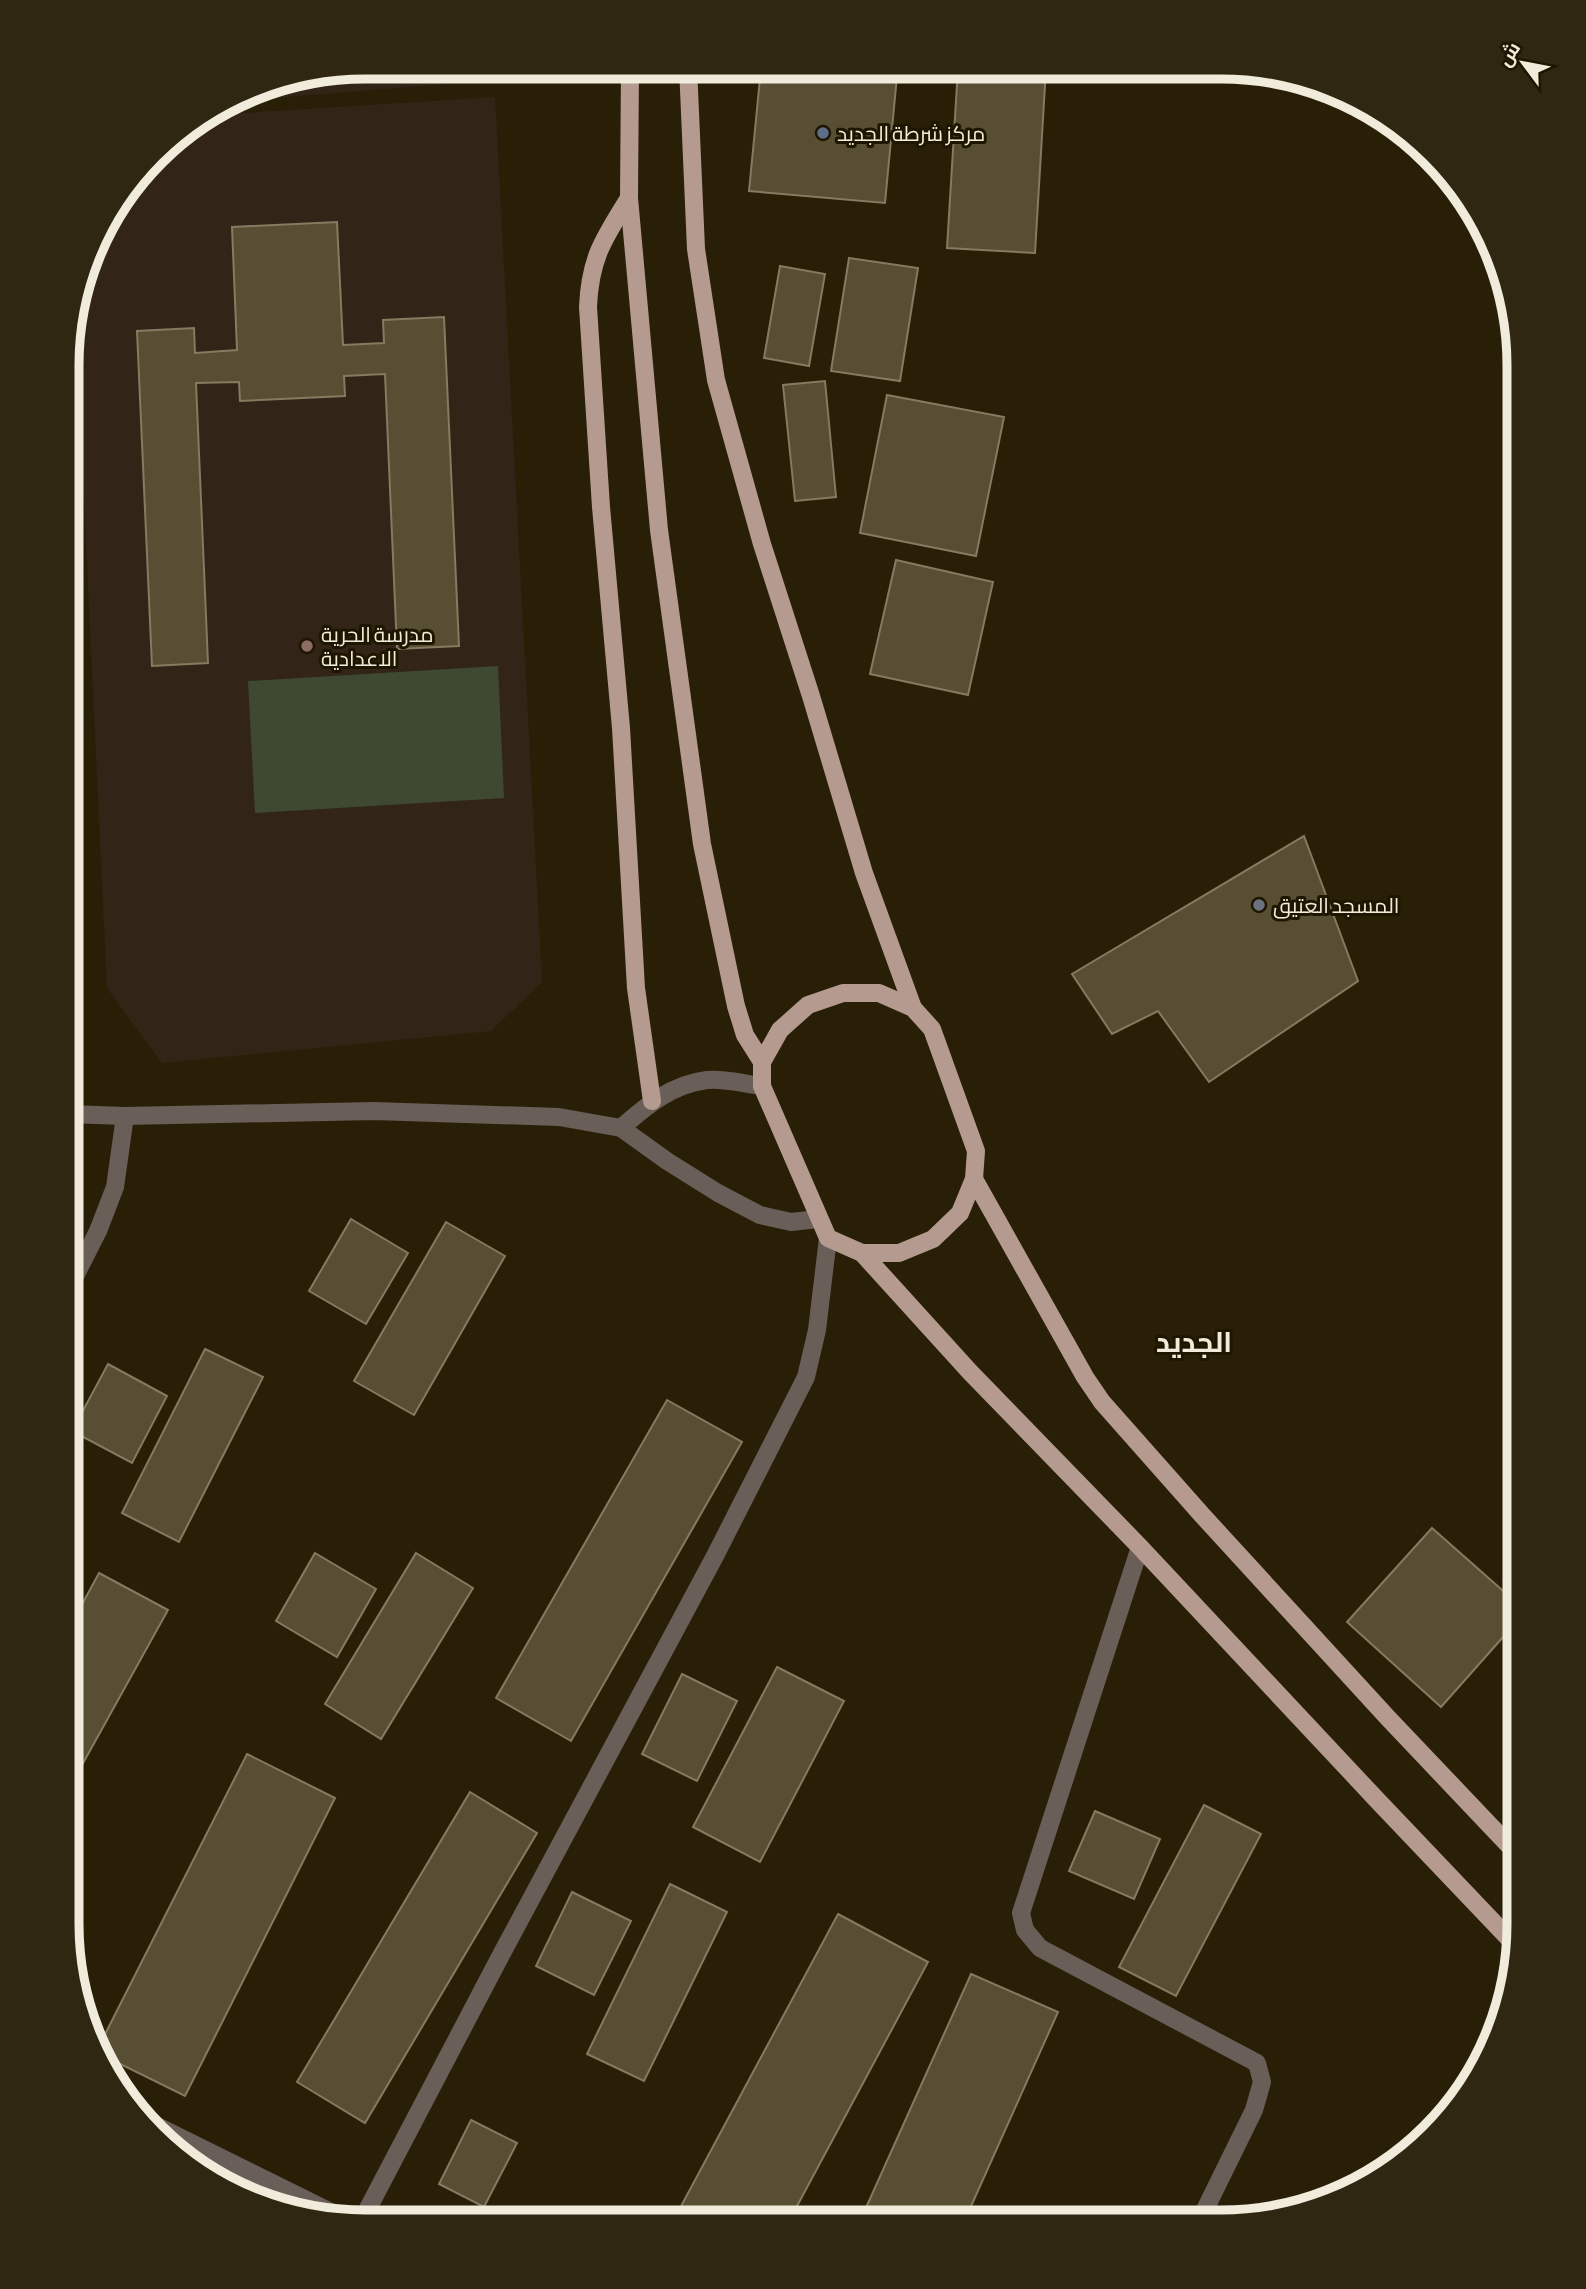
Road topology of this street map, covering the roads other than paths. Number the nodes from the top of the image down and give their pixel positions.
1 (630, 79) edge
2 (689, 79) edge
3 (629, 198) junction
4 (913, 1008) junction
5 (762, 1062) junction
6 (762, 1086) junction
7 (652, 1101) junction
8 (79, 1114) edge
9 (125, 1116) junction
10 (621, 1128) junction
11 (974, 1179) junction
12 (818, 1219) junction
13 (828, 1238) junction
14 (862, 1253) junction
15 (79, 1269) edge
16 (1140, 1547) junction
17 (1507, 1843) edge
18 (1507, 1936) edge
19 (166, 2130) edge
20 (322, 2207) edge
21 (367, 2210) edge
22 (1205, 2210) edge

1 - 3 main road
2 - 4 main road
3 - 5 main road
3 - 7 main road
4 - 5 main road
4 - 11 main road
5 - 6 main road
6 - 7 street
6 - 12 main road
7 - 10 street
8 - 9 street
9 - 10 street
9 - 15 street
10 - 12 street
11 - 14 main road
11 - 17 main road
12 - 13 main road
13 - 14 main road
13 - 21 street
14 - 16 main road
16 - 18 main road
16 - 22 street
19 - 20 street

